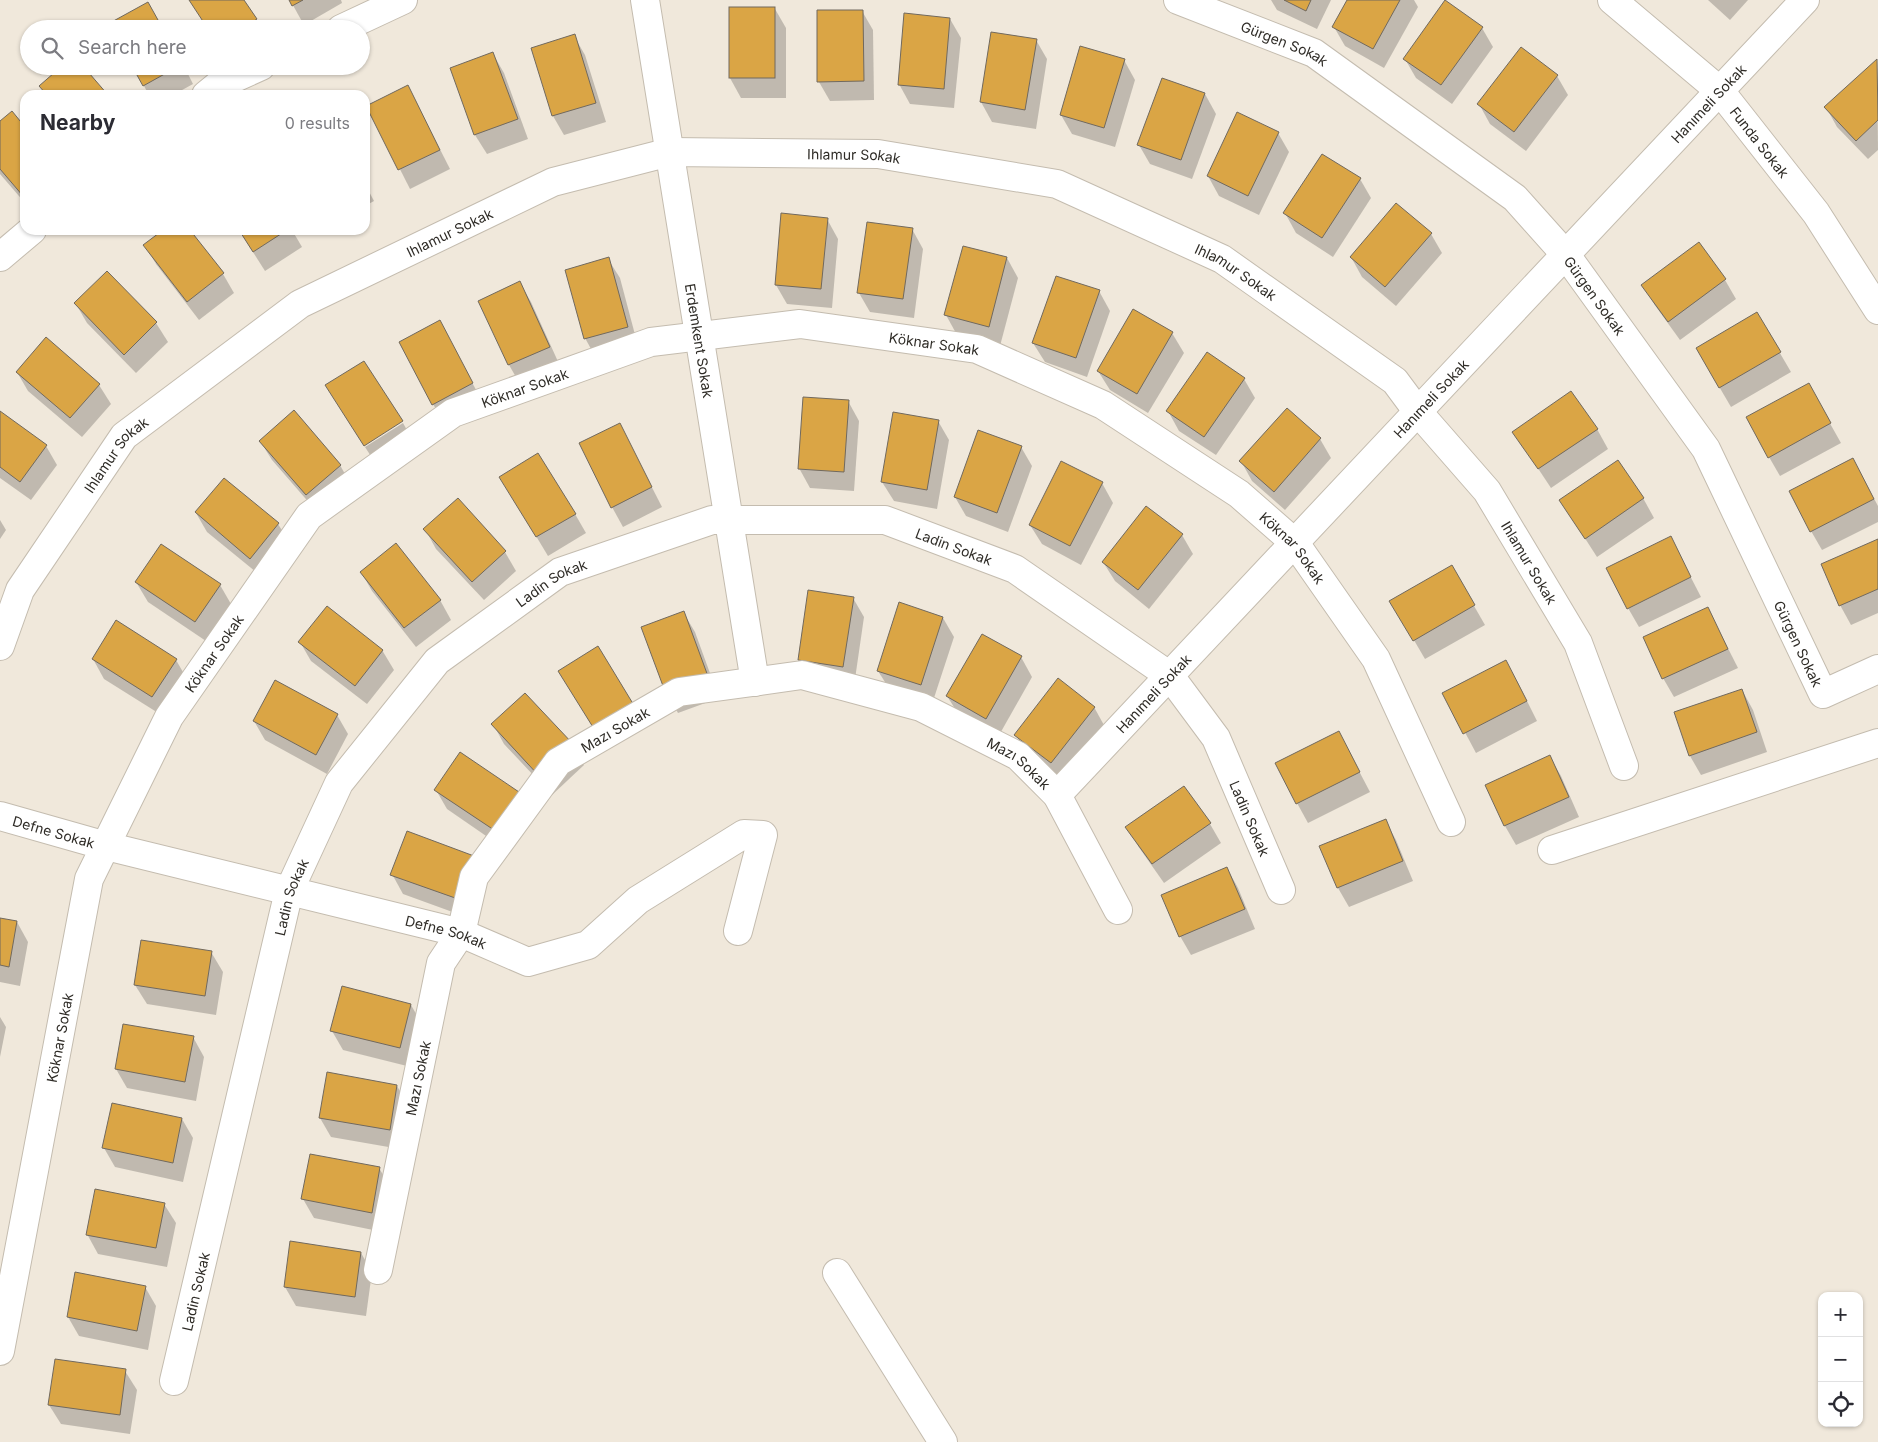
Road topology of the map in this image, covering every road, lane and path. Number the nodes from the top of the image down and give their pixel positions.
1 (403, 0) edge
2 (645, 0) edge
3 (1178, 0) edge
4 (1612, 0) edge
5 (1805, 0) edge
6 (360, 20) edge
7 (242, 75) edge
8 (213, 90) edge
9 (1720, 91) junction
10 (670, 152) junction
11 (26, 235) edge
12 (1566, 255) junction
13 (0, 257) edge
14 (1878, 310) edge
15 (699, 336) junction
16 (1418, 412) junction
17 (729, 520) junction
18 (1295, 543) junction
19 (0, 646) edge
20 (1878, 669) edge
21 (1170, 676) junction
22 (755, 682) junction
23 (1878, 743) edge
24 (1624, 766) dead end
25 (1057, 796) junction
26 (0, 816) edge
27 (1451, 822) dead end
28 (106, 846) junction
29 (1552, 850) dead end
30 (289, 890) junction
31 (1281, 890) dead end
32 (1118, 910) dead end
33 (738, 931) dead end
34 (462, 933) junction
35 (378, 1270) dead end
36 (837, 1273) dead end
37 (0, 1351) edge
38 (174, 1381) dead end
39 (943, 1442) edge

1 - 6 street
2 - 10 street, Erdemkent Sokak
3 - 12 street, Gürgen Sokak
4 - 9 street, Funda Sokak
5 - 9 street, Hanımeli Sokak
7 - 8 street
9 - 12 street, Hanımeli Sokak
9 - 14 street, Funda Sokak
10 - 15 street, Erdemkent Sokak
10 - 16 street, Ihlamur Sokak
10 - 19 street, Ihlamur Sokak
11 - 13 street
12 - 16 street, Hanımeli Sokak
12 - 20 street, Gürgen Sokak
15 - 17 street, Erdemkent Sokak
15 - 18 street, Köknar Sokak
15 - 28 street, Köknar Sokak
16 - 18 street, Hanımeli Sokak
16 - 24 street, Ihlamur Sokak
17 - 21 street, Ladin Sokak
17 - 22 street, Erdemkent Sokak
17 - 30 street, Ladin Sokak
18 - 21 street, Hanımeli Sokak
18 - 27 street, Köknar Sokak
21 - 25 street, Hanımeli Sokak
21 - 31 street, Ladin Sokak
22 - 25 street, Mazı Sokak
22 - 34 street, Mazı Sokak
23 - 29 street
25 - 32 street, Mazı Sokak
26 - 28 street, Defne Sokak
28 - 30 street, Defne Sokak
28 - 37 street, Köknar Sokak
30 - 34 street, Defne Sokak
30 - 38 street, Ladin Sokak
33 - 34 street, Defne Sokak
34 - 35 street, Mazı Sokak
36 - 39 street

